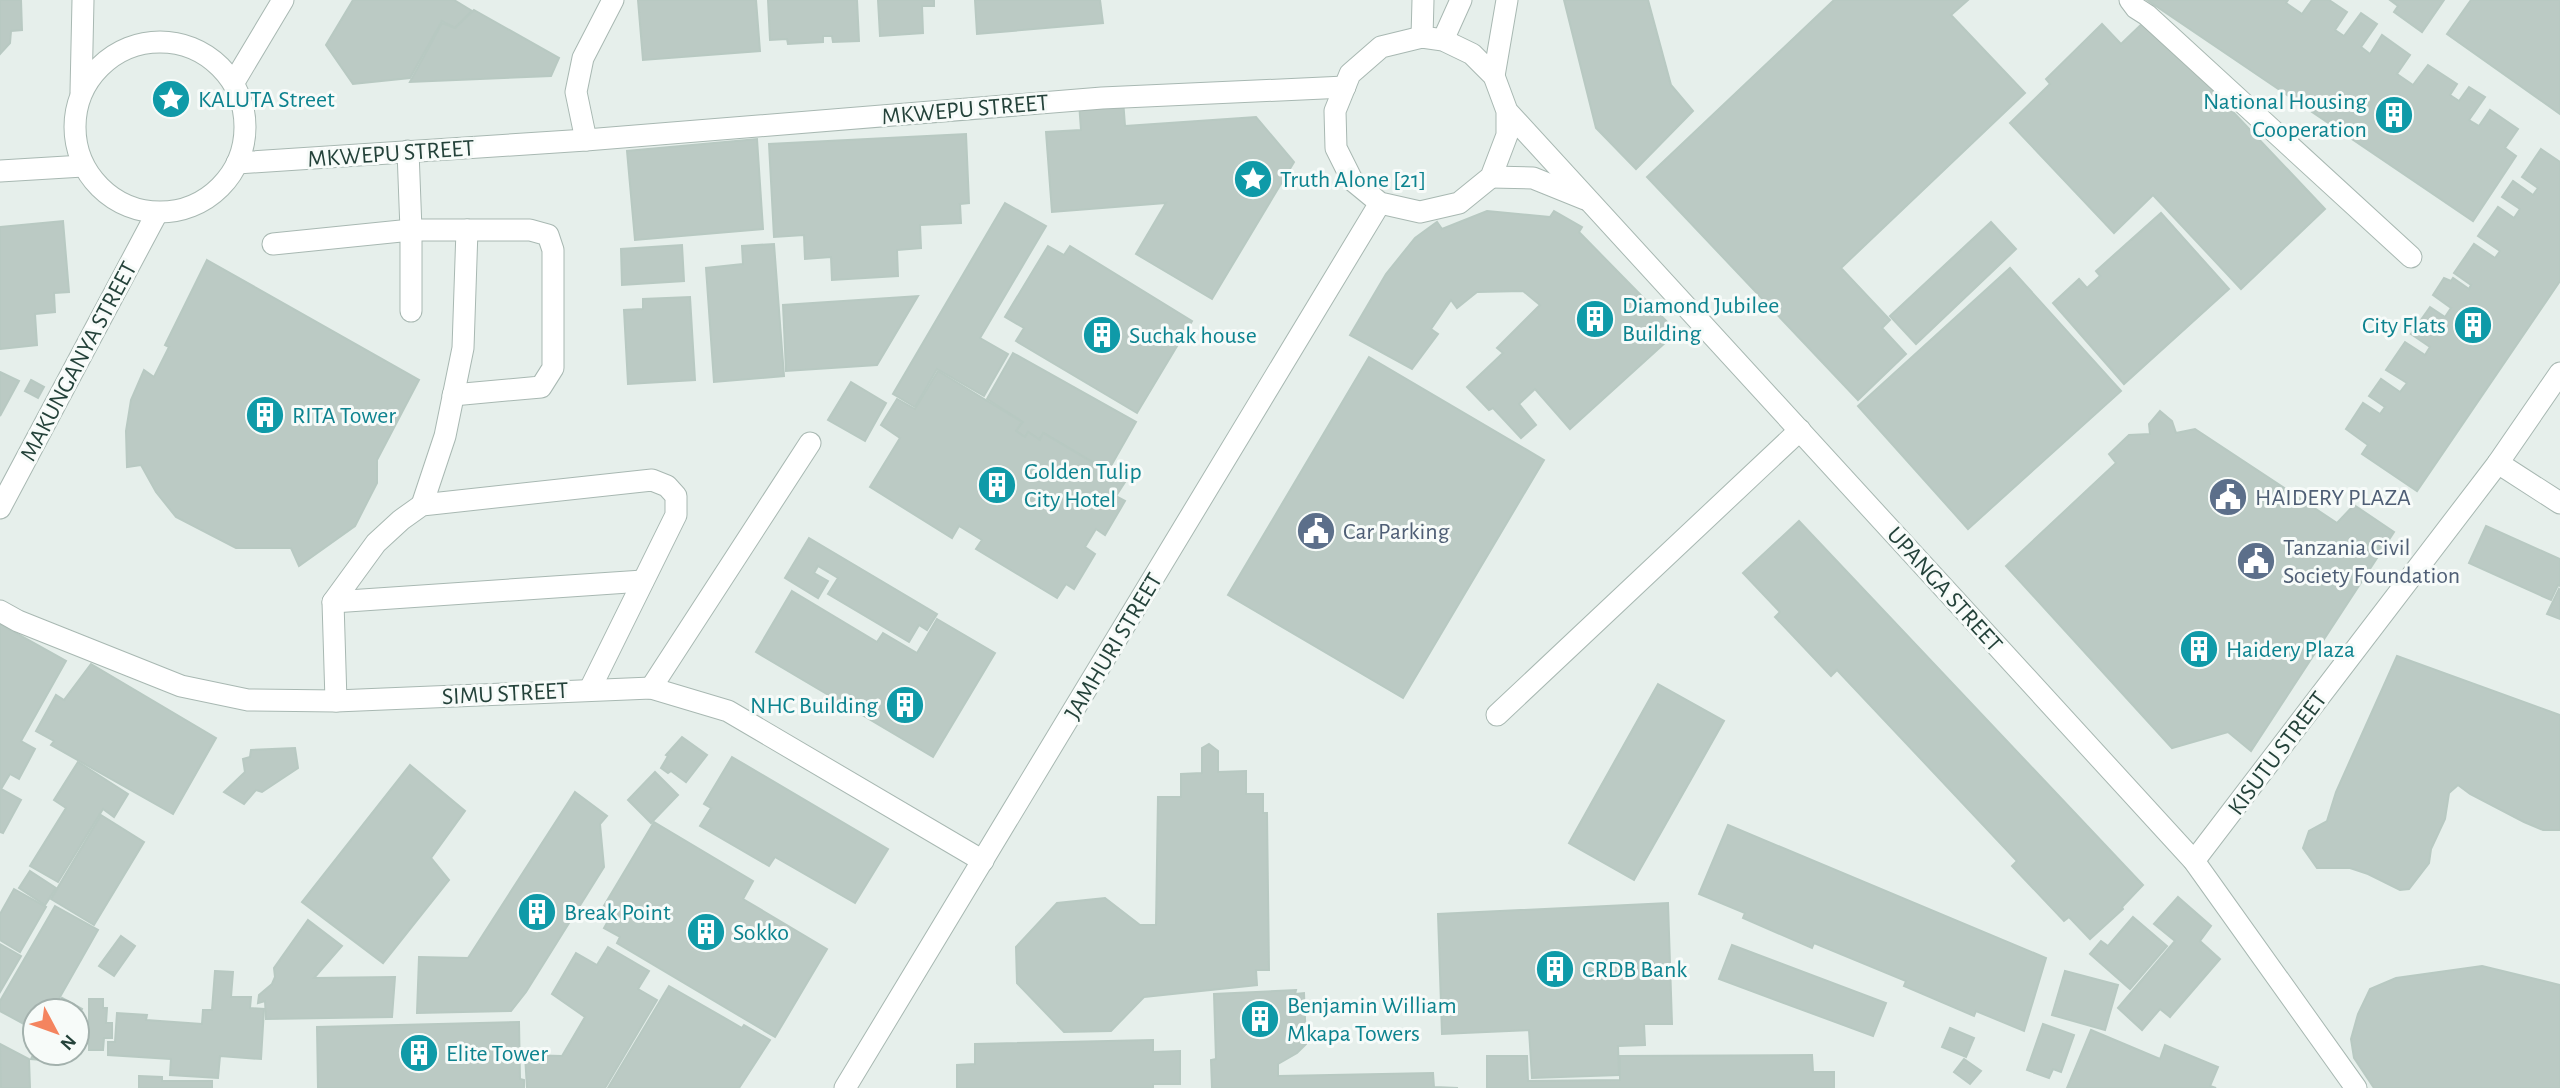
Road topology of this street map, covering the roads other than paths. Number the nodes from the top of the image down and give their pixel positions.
1 (83, 0) edge
2 (283, 0) edge
3 (613, 0) edge
4 (1423, 0) edge
5 (1461, 0) edge
6 (1507, 0) edge
7 (2130, 0) edge
8 (1422, 37) junction
9 (1443, 40) junction
10 (1494, 76) junction
11 (234, 82) junction
12 (1345, 87) junction
13 (81, 92) junction
14 (1507, 111) junction
15 (586, 140) junction
16 (408, 151) junction
17 (237, 163) junction
18 (83, 166) junction
19 (0, 172) edge
20 (1491, 177) junction
21 (1591, 201) junction
22 (1380, 203) junction
23 (157, 213) junction
24 (411, 230) junction
25 (467, 230) junction
26 (274, 244) dead end
27 (2411, 257) dead end
28 (411, 311) dead end
29 (2560, 373) edge
30 (453, 396) junction
31 (1800, 430) junction
32 (810, 443) dead end
33 (2498, 463) junction
34 (2560, 503) edge
35 (422, 505) junction
36 (0, 508) edge
37 (643, 582) junction
38 (333, 602) junction
39 (0, 611) edge
40 (651, 688) junction
41 (590, 689) junction
42 (336, 701) junction
43 (1497, 715) dead end
44 (983, 861) junction
45 (2194, 861) junction
46 (845, 1088) edge
47 (2356, 1088) edge

1 - 13 street
2 - 11 street
3 - 15 street
4 - 8 street
5 - 9 street
6 - 10 street
7 - 27 street
8 - 9 street
8 - 12 street
9 - 10 street
10 - 14 street
11 - 13 street
11 - 17 street
12 - 15 street, MKWEPU STREET
12 - 22 street
13 - 18 street
14 - 20 street
14 - 21 street, UPANGA STREET
15 - 16 street, MKWEPU STREET
16 - 17 street, MKWEPU STREET
16 - 24 street
17 - 23 street
18 - 19 street
18 - 23 street
20 - 21 street
20 - 22 street
21 - 31 street, UPANGA STREET
22 - 44 street, JAMHURI STREET
23 - 36 street, MAKUNGANYA STREET
24 - 25 street
24 - 26 street
24 - 28 street
25 - 30 street
25 - 30 street
29 - 33 street, KISUTU STREET
30 - 35 street
31 - 43 street
31 - 45 street, UPANGA STREET
32 - 40 street
33 - 34 street
33 - 45 street, KISUTU STREET
35 - 37 street
35 - 38 street
37 - 38 street
37 - 41 street
38 - 42 street
39 - 42 street, SIMU STREET
40 - 41 street, SIMU STREET
40 - 44 street, SIMU STREET
41 - 42 street, SIMU STREET
44 - 46 street, JAMHURI STREET
45 - 47 street, UPANGA STREET

